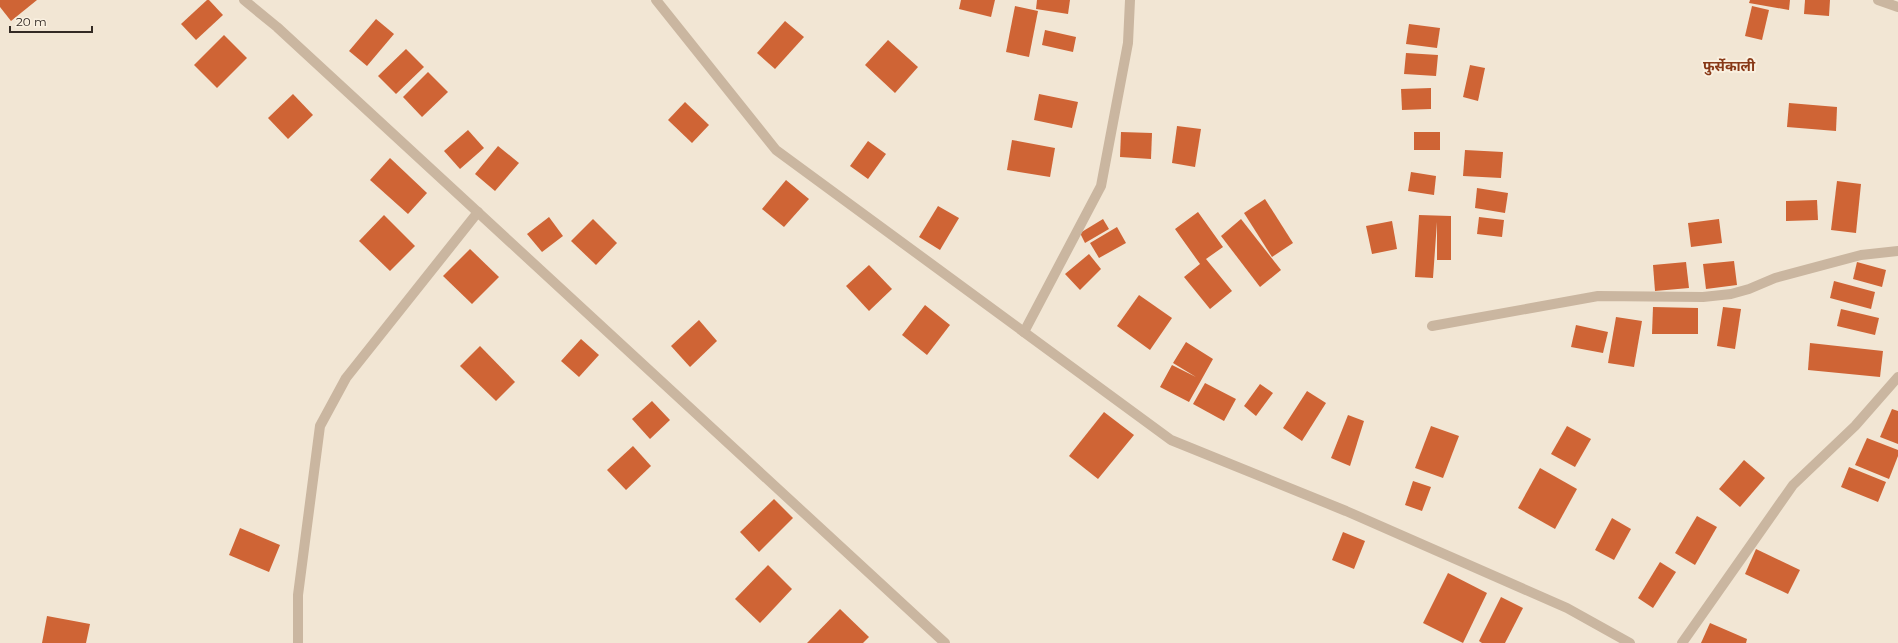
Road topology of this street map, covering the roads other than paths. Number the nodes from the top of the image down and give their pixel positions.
1 (244, 0) edge
2 (656, 0) edge
3 (1130, 0) edge
4 (1878, 0) edge
5 (1898, 8) edge
6 (478, 212) junction
7 (1898, 250) edge
8 (1432, 326) dead end
9 (1024, 332) junction
10 (1898, 377) edge
11 (298, 643) edge
12 (945, 643) edge
13 (1630, 643) edge
14 (1682, 643) edge

1 - 6 street
2 - 9 street
3 - 9 street
4 - 5 street
6 - 11 street
6 - 12 street
7 - 8 street
9 - 13 street
10 - 14 street

